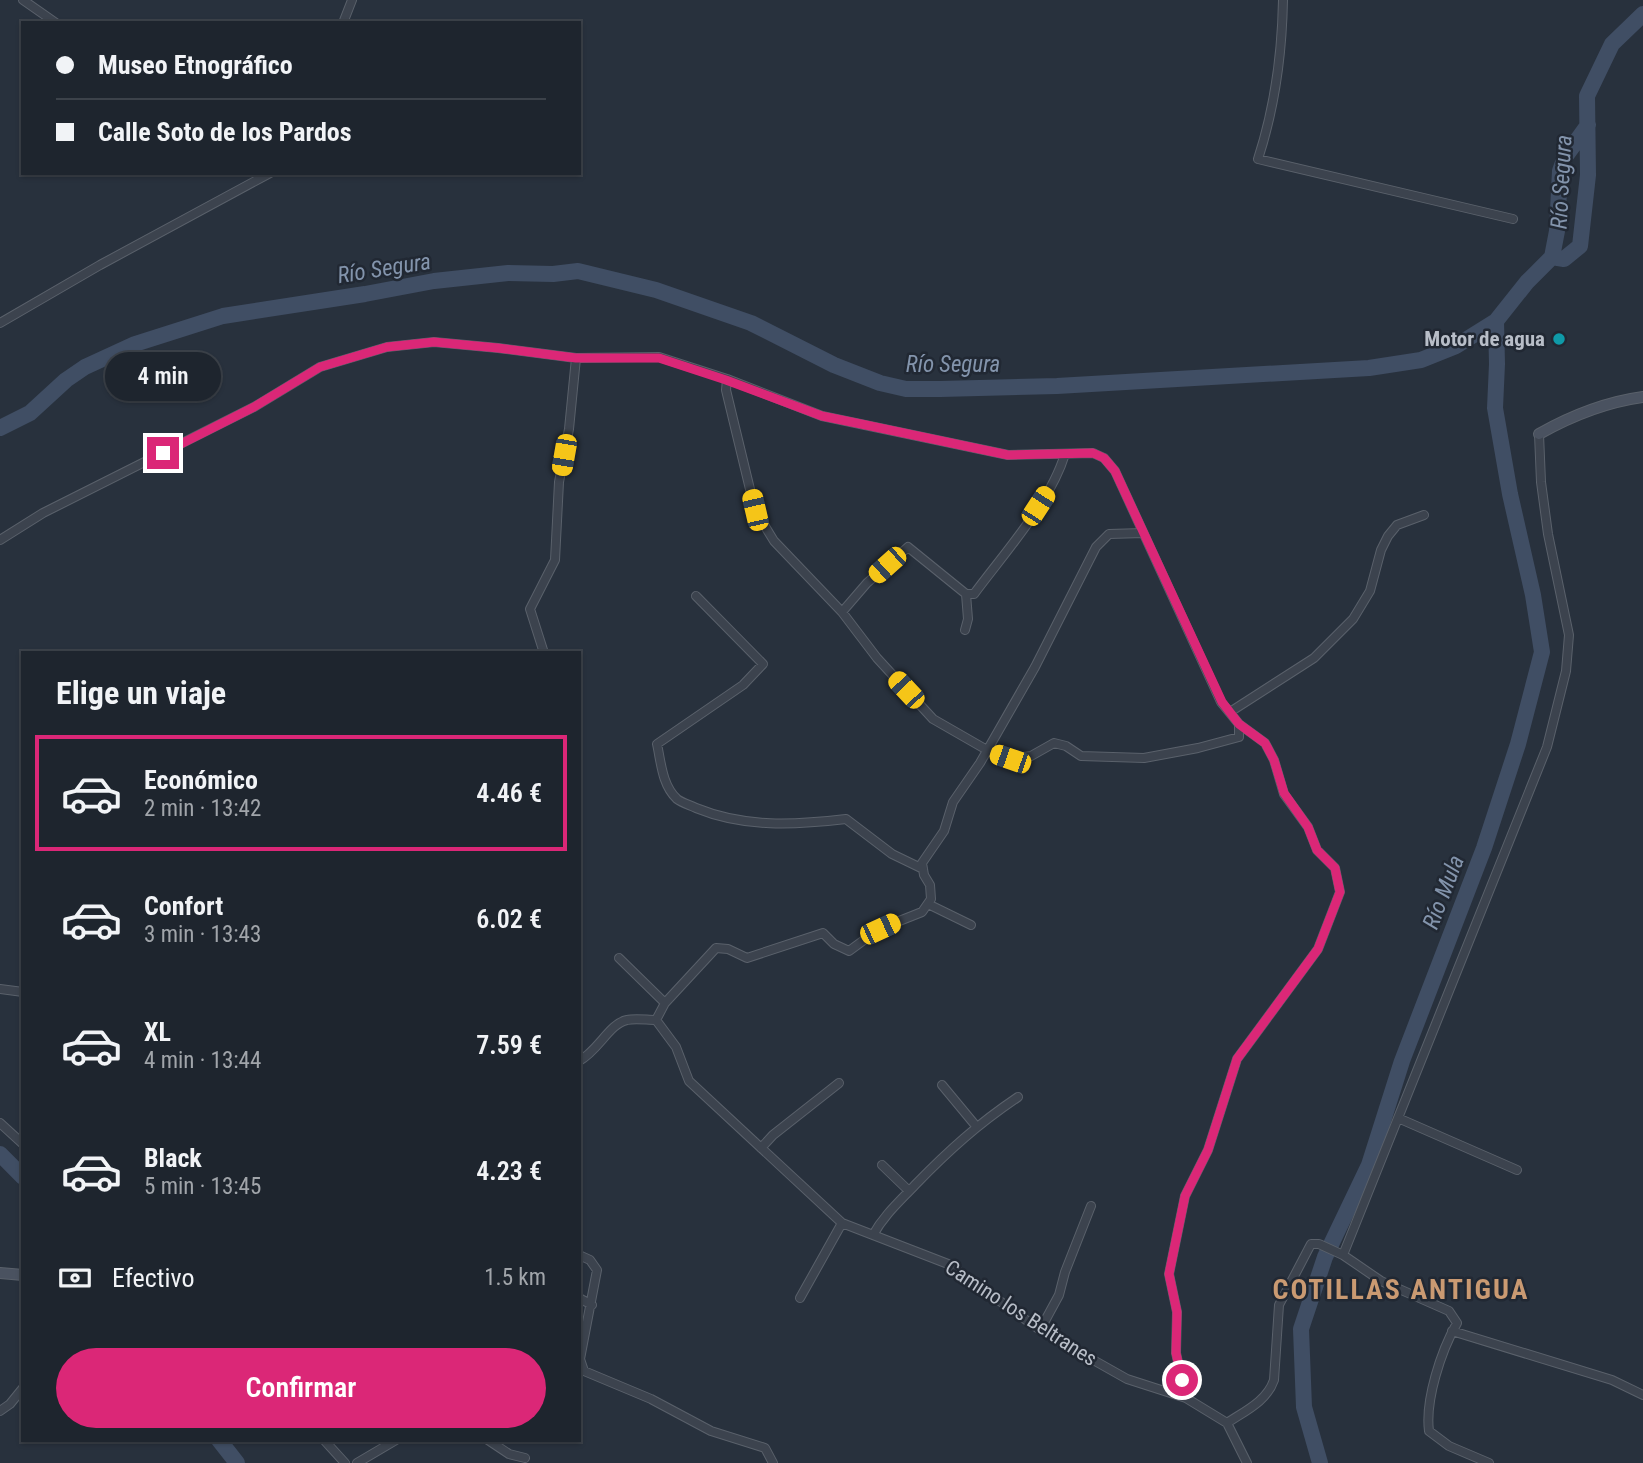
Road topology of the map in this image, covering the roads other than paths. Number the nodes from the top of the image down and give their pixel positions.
1 (23, 0) edge
2 (352, 0) edge
3 (1283, 0) edge
4 (53, 21) edge
5 (344, 21) edge
6 (266, 175) edge
7 (1513, 219) dead end
8 (0, 323) edge
9 (576, 358) junction
10 (726, 380) junction
11 (1643, 397) edge
12 (1539, 434) joint
13 (1065, 454) junction
14 (1424, 514) dead end
15 (1143, 533) junction
16 (0, 540) edge
17 (966, 594) junction
18 (696, 596) dead end
19 (842, 612) junction
20 (965, 631) dead end
21 (543, 651) edge
22 (1230, 712) junction
23 (1239, 724) junction
24 (987, 750) junction
25 (923, 869) junction
26 (928, 904) junction
27 (971, 925) dead end
28 (619, 958) dead end
29 (0, 989) edge
30 (21, 992) edge
31 (665, 1003) junction
32 (656, 1020) junction
33 (581, 1060) edge
34 (839, 1083) dead end
35 (942, 1085) dead end
36 (1018, 1097) dead end
37 (1398, 1118) junction
38 (0, 1123) edge
39 (976, 1126) junction
40 (21, 1142) edge
41 (761, 1148) junction
42 (881, 1165) dead end
43 (1517, 1170) dead end
44 (909, 1191) junction
45 (1091, 1206) dead end
46 (842, 1223) junction
47 (873, 1235) junction
48 (1343, 1255) junction
49 (581, 1256) edge
50 (0, 1273) edge
51 (21, 1275) edge
52 (800, 1298) dead end
53 (581, 1299) edge
54 (592, 1305) junction
55 (1040, 1329) junction
56 (1452, 1331) junction
57 (581, 1354) edge
58 (581, 1362) edge
59 (21, 1390) edge
60 (1643, 1395) edge
61 (1186, 1398) junction
62 (0, 1411) edge
63 (1227, 1423) junction
64 (326, 1442) edge
65 (393, 1442) edge
66 (491, 1442) edge
67 (525, 1458) dead end
68 (1245, 1462) edge
69 (345, 1463) edge
70 (357, 1463) edge
71 (773, 1463) edge
72 (1489, 1463) edge

1 - 4 street
2 - 5 street
3 - 7 street
6 - 8 street
9 - 10 street
9 - 16 street
9 - 21 street
10 - 13 street
10 - 19 street
11 - 12 main road
12 - 37 street
13 - 15 street
13 - 17 street
14 - 22 street
15 - 22 street
15 - 24 street
17 - 19 street
17 - 20 street
18 - 25 street
19 - 24 street
22 - 23 street
23 - 24 street
23 - 61 street
24 - 25 street
25 - 26 street
26 - 27 street
26 - 31 street
28 - 31 street
29 - 30 street
31 - 32 street
32 - 33 street
32 - 41 street, Camino los Beltranes
34 - 41 street
35 - 39 street
36 - 39 street
37 - 43 street
37 - 48 street
38 - 40 street
39 - 44 street
41 - 46 street, Camino los Beltranes
42 - 44 street
44 - 47 street
45 - 55 street
46 - 47 street, Camino los Beltranes
46 - 52 street
47 - 55 street, Camino los Beltranes
48 - 56 street
48 - 63 street
49 - 54 street
50 - 51 main road
53 - 54 street
54 - 57 street
55 - 61 street, Camino los Beltranes
56 - 60 street
56 - 72 street
58 - 71 street
59 - 62 street
61 - 63 street, Camino los Beltranes
63 - 68 street
64 - 69 street
65 - 70 street
66 - 67 street

